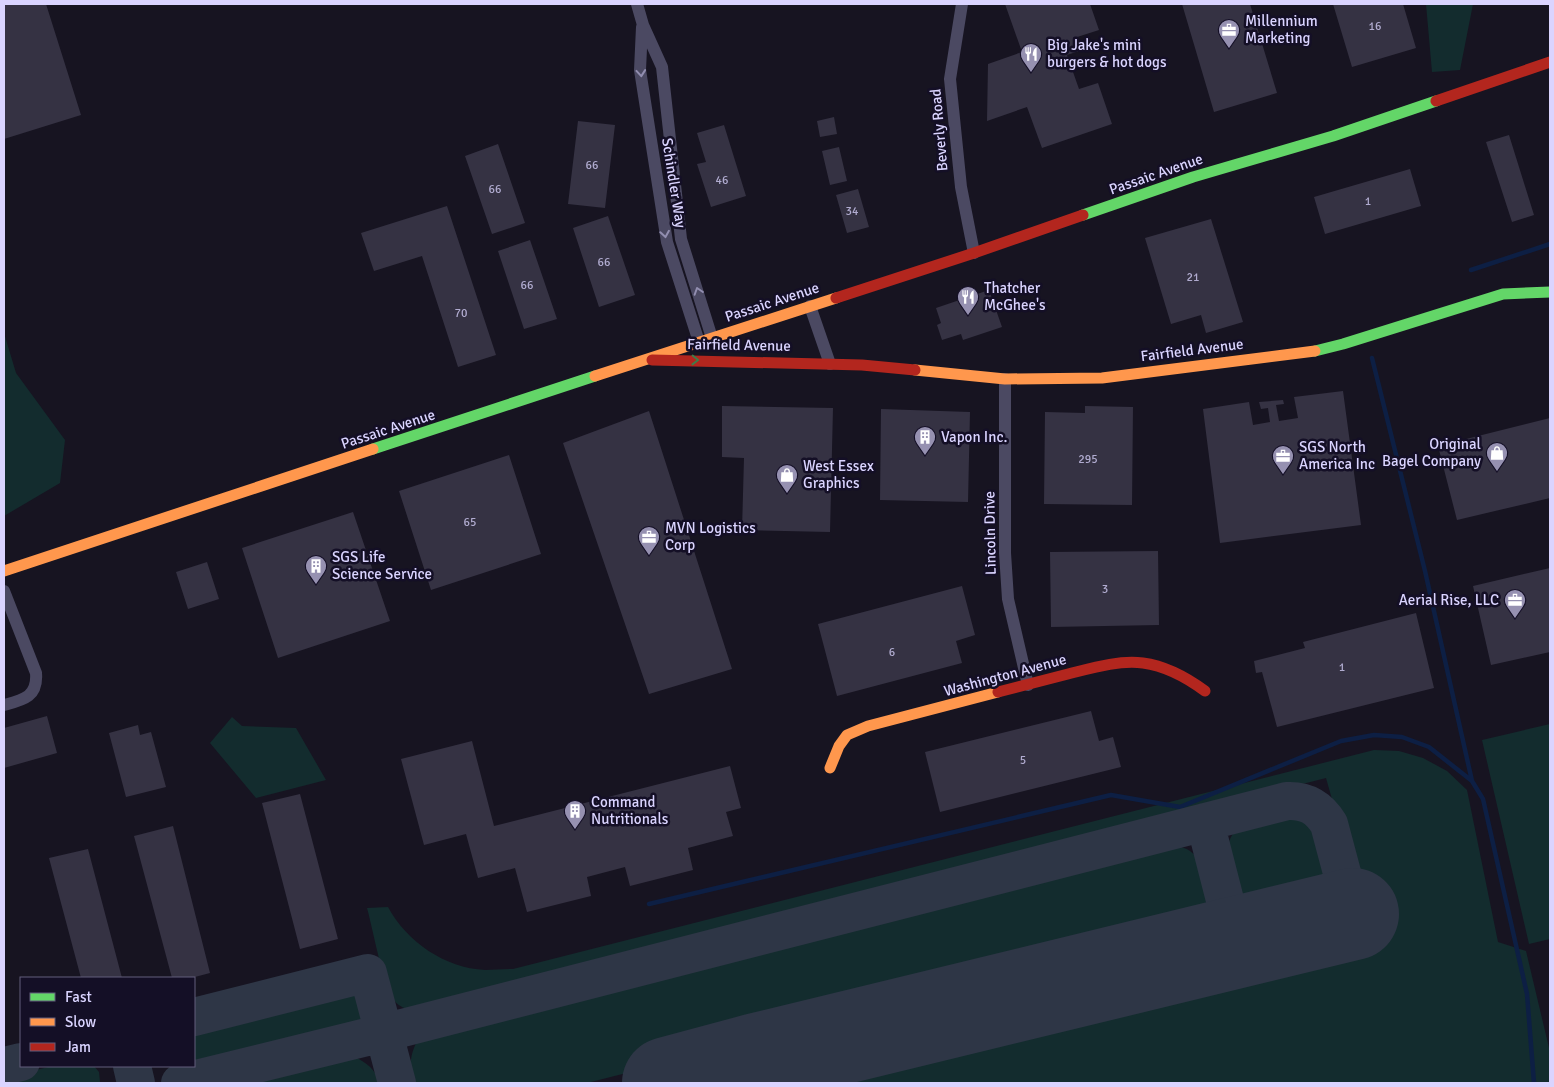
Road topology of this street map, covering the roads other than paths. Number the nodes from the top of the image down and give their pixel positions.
1 (637, 4) edge
2 (962, 4) edge
3 (643, 25) junction
4 (1550, 62) edge
5 (974, 253) junction
6 (1550, 292) edge
7 (810, 306) junction
8 (712, 338) junction
9 (699, 342) junction
10 (647, 359) junction
11 (830, 364) junction
12 (1005, 379) junction
13 (4, 571) edge
14 (4, 591) edge
15 (1028, 685) junction
16 (1205, 691) dead end
17 (4, 705) edge
18 (830, 768) dead end

1 - 3 street, Schindler Way
2 - 5 street, Beverly Road
8 -> 3 street, Schindler Way
3 -> 9 street, Schindler Way
4 - 5 main road, Passaic Avenue
5 - 7 main road, Passaic Avenue
6 - 12 main road, Fairfield Avenue
7 - 8 main road, Passaic Avenue
7 - 11 street
8 - 9 main road, Passaic Avenue
9 - 10 main road, Passaic Avenue
10 -> 11 main road, Fairfield Avenue
10 - 13 main road, Passaic Avenue
11 - 12 main road, Fairfield Avenue
12 - 15 street, Lincoln Drive
14 - 17 street
15 - 16 main road, Washington Avenue
15 - 18 main road, Washington Avenue

